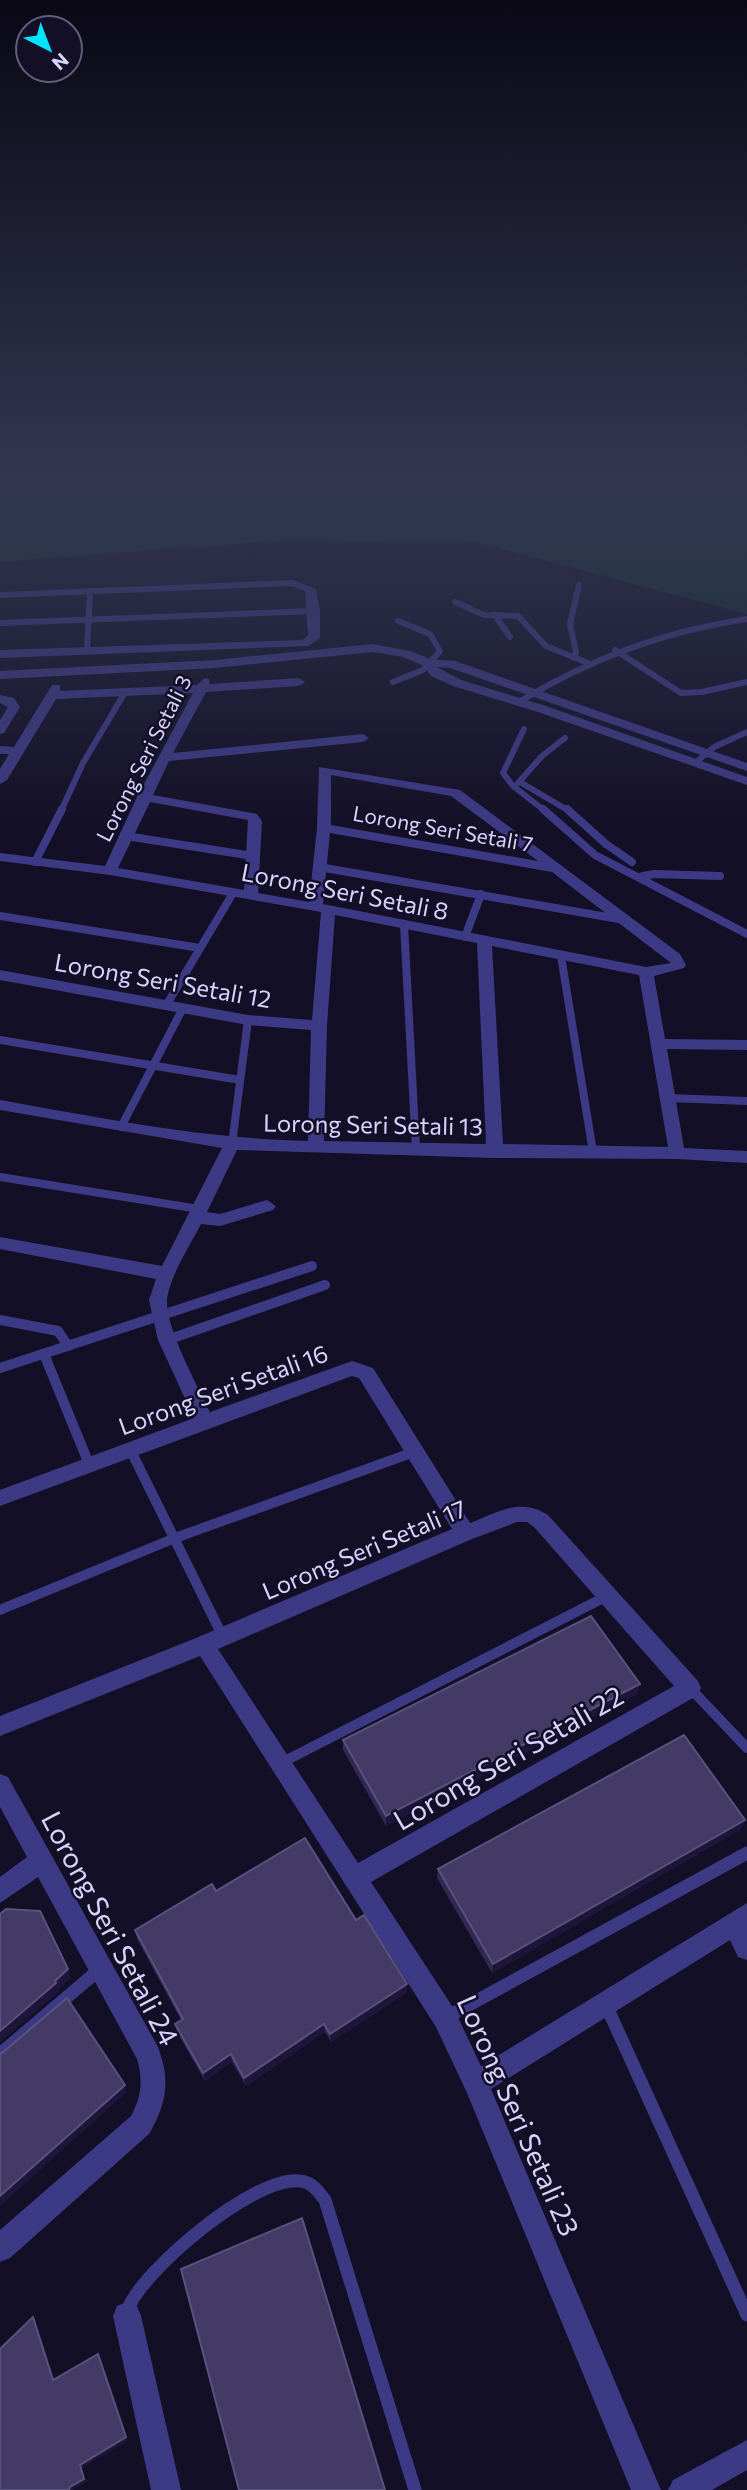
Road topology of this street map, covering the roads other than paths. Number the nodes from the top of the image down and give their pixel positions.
1 (90, 602) edge
2 (312, 602) edge
3 (575, 602) edge
4 (455, 603) dead end
5 (314, 611) junction
6 (495, 615) junction
7 (747, 619) edge
8 (89, 620) junction
9 (398, 621) dead end
10 (0, 623) edge
11 (510, 637) dead end
12 (132, 650) junction
13 (615, 650) junction
14 (87, 651) junction
15 (0, 654) edge
16 (574, 658) junction
17 (428, 663) junction
18 (589, 663) junction
19 (215, 664) junction
20 (131, 668) junction
21 (66, 673) junction
22 (0, 675) edge
23 (299, 682) dead end
24 (393, 682) dead end
25 (747, 682) edge
26 (201, 689) junction
27 (534, 692) junction
28 (124, 694) junction
29 (51, 695) junction
30 (0, 699) edge
31 (519, 702) junction
32 (524, 729) dead end
33 (0, 730) edge
34 (747, 732) edge
35 (363, 738) dead end
36 (565, 738) dead end
37 (0, 750) edge
38 (18, 751) junction
39 (706, 753) junction
40 (164, 758) junction
41 (695, 763) junction
42 (747, 767) edge
43 (0, 780) edge
44 (747, 781) edge
45 (517, 784) junction
46 (144, 797) junction
47 (324, 828) junction
48 (126, 836) junction
49 (253, 856) junction
50 (0, 857) edge
51 (35, 862) junction
52 (632, 862) dead end
53 (319, 867) junction
54 (555, 869) junction
55 (110, 872) junction
56 (720, 876) dead end
57 (639, 877) junction
58 (233, 892) junction
59 (481, 894) junction
60 (251, 895) junction
61 (322, 908) junction
62 (0, 916) edge
63 (624, 920) junction
64 (404, 925) junction
65 (747, 934) edge
66 (464, 937) junction
67 (484, 941) junction
68 (200, 948) junction
69 (561, 956) junction
70 (646, 972) junction
71 (0, 975) edge
72 (167, 1004) junction
73 (183, 1008) junction
74 (248, 1020) junction
75 (319, 1026) junction
76 (0, 1040) edge
77 (660, 1044) junction
78 (747, 1045) edge
79 (153, 1067) junction
80 (240, 1080) junction
81 (669, 1098) junction
82 (747, 1101) edge
83 (0, 1105) edge
84 (121, 1127) junction
85 (232, 1144) junction
86 (316, 1145) junction
87 (416, 1149) junction
88 (495, 1152) junction
89 (593, 1152) junction
90 (677, 1153) junction
91 (747, 1157) edge
92 (0, 1177) edge
93 (267, 1206) dead end
94 (197, 1213) junction
95 (0, 1243) edge
96 (312, 1266) dead end
97 (167, 1274) junction
98 (325, 1284) dead end
99 (160, 1316) junction
100 (0, 1320) edge
101 (167, 1340) junction
102 (68, 1346) junction
103 (44, 1354) junction
104 (0, 1368) edge
105 (205, 1421) junction
106 (130, 1449) junction
107 (414, 1452) junction
108 (89, 1464) junction
109 (0, 1498) edge
110 (465, 1533) junction
111 (175, 1538) junction
112 (607, 1596) junction
113 (0, 1610) edge
114 (214, 1641) junction
115 (690, 1688) junction
116 (0, 1726) edge
117 (747, 1748) edge
118 (281, 1763) junction
119 (0, 1785) edge
120 (747, 1853) edge
121 (42, 1860) junction
122 (355, 1878) junction
123 (0, 1891) edge
124 (741, 1919) edge
125 (747, 1948) edge
126 (101, 1967) junction
127 (605, 2003) junction
128 (445, 2018) junction
129 (0, 2054) edge
130 (476, 2084) junction
131 (0, 2248) edge
132 (747, 2315) edge
133 (127, 2316) joint
134 (747, 2454) edge
135 (166, 2490) edge
136 (415, 2490) edge
137 (646, 2490) edge
138 (683, 2490) edge

1 - 8 lane
2 - 5 street
3 - 16 lane
4 - 6 lane
5 - 8 lane
5 - 12 street
6 - 11 lane
6 - 16 lane
7 - 13 lane
8 - 10 lane
8 - 14 lane
9 - 17 lane
12 - 14 street
12 - 20 street
13 - 18 lane
13 - 25 lane
14 - 15 street
16 - 18 lane
17 - 19 street
17 - 24 lane
17 - 27 street
17 - 31 street
18 - 27 lane
19 - 20 street
19 - 26 street, Lorong Seri Setali 3
20 - 21 street
21 - 22 street
21 - 29 street
23 - 26 street
26 - 28 street
26 - 40 street, Lorong Seri Setali 3
27 - 31 lane
27 - 39 street
28 - 29 street
28 - 51 lane
29 - 38 street
30 - 33 street
31 - 41 street
32 - 45 lane
34 - 39 lane
35 - 40 street
36 - 45 lane
37 - 38 street
38 - 43 street
39 - 41 lane
39 - 42 street
40 - 46 street, Lorong Seri Setali 3
41 - 44 street
45 - 52 lane
45 - 57 lane
46 - 48 street, Lorong Seri Setali 3
46 - 49 street
47 - 53 street
47 - 54 street, Lorong Seri Setali 7
47 - 54 street
48 - 49 lane
48 - 55 street, Lorong Seri Setali 3
49 - 60 street
50 - 51 street, Lorong Seri Setali 8
51 - 55 street, Lorong Seri Setali 8
53 - 59 lane
53 - 61 street
54 - 63 street
55 - 58 street, Lorong Seri Setali 8
56 - 57 lane
57 - 65 lane
58 - 60 street, Lorong Seri Setali 8
58 - 68 lane
59 - 63 lane
59 - 66 lane
60 - 61 street, Lorong Seri Setali 8
61 - 64 street, Lorong Seri Setali 8
61 - 75 street
62 - 68 lane
63 - 70 street, Lorong Seri Setali 8
64 - 66 street, Lorong Seri Setali 8
64 - 87 lane
66 - 67 street, Lorong Seri Setali 8
67 - 69 street, Lorong Seri Setali 8
67 - 88 street
68 - 72 lane
69 - 70 street, Lorong Seri Setali 8
69 - 89 lane
70 - 77 street
71 - 72 street, Lorong Seri Setali 12
72 - 73 street, Lorong Seri Setali 12
73 - 74 street, Lorong Seri Setali 12
73 - 79 lane
74 - 75 street, Lorong Seri Setali 12
74 - 80 lane
75 - 86 street
76 - 79 lane
77 - 78 street
77 - 81 street
79 - 80 lane
79 - 84 lane
80 - 85 lane
81 - 82 lane
81 - 90 street
83 - 84 street, Lorong Seri Setali 13
84 - 85 street, Lorong Seri Setali 13
85 - 86 street, Lorong Seri Setali 13
85 - 94 street
86 - 87 street, Lorong Seri Setali 13
87 - 88 street, Lorong Seri Setali 13
88 - 89 street, Lorong Seri Setali 13
89 - 90 street, Lorong Seri Setali 13
90 - 91 street, Lorong Seri Setali 13
92 - 94 lane
93 - 94 street
94 - 97 street
95 - 97 street
96 - 99 lane
97 - 99 street
98 - 101 lane
99 - 101 street
99 - 102 lane
100 - 102 lane
101 - 105 street
102 - 103 lane
103 - 104 lane
103 - 108 lane
105 - 106 street, Lorong Seri Setali 16
105 - 107 street, Lorong Seri Setali 16
106 - 108 street, Lorong Seri Setali 16
106 - 111 lane
107 - 110 street, Lorong Seri Setali 16
107 - 111 lane
108 - 109 street, Lorong Seri Setali 16
110 - 112 street, Lorong Seri Setali 17
110 - 114 street, Lorong Seri Setali 17
111 - 113 lane
111 - 114 lane
112 - 115 street, Lorong Seri Setali 17
112 - 118 lane
114 - 116 street, Lorong Seri Setali 17
114 - 118 street, Lorong Seri Setali 23
115 - 117 lane
115 - 122 street, Lorong Seri Setali 22
118 - 122 street, Lorong Seri Setali 23
119 - 121 street, Lorong Seri Setali 24
120 - 128 lane
121 - 123 street
121 - 126 street, Lorong Seri Setali 24
122 - 128 street, Lorong Seri Setali 23
124 - 125 street
124 - 127 street
126 - 129 lane
126 - 131 street, Lorong Seri Setali 24
127 - 130 street
127 - 132 lane
128 - 130 street, Lorong Seri Setali 23
130 - 137 street, Lorong Seri Setali 23
133 - 135 street
133 - 136 lane
134 - 138 street

